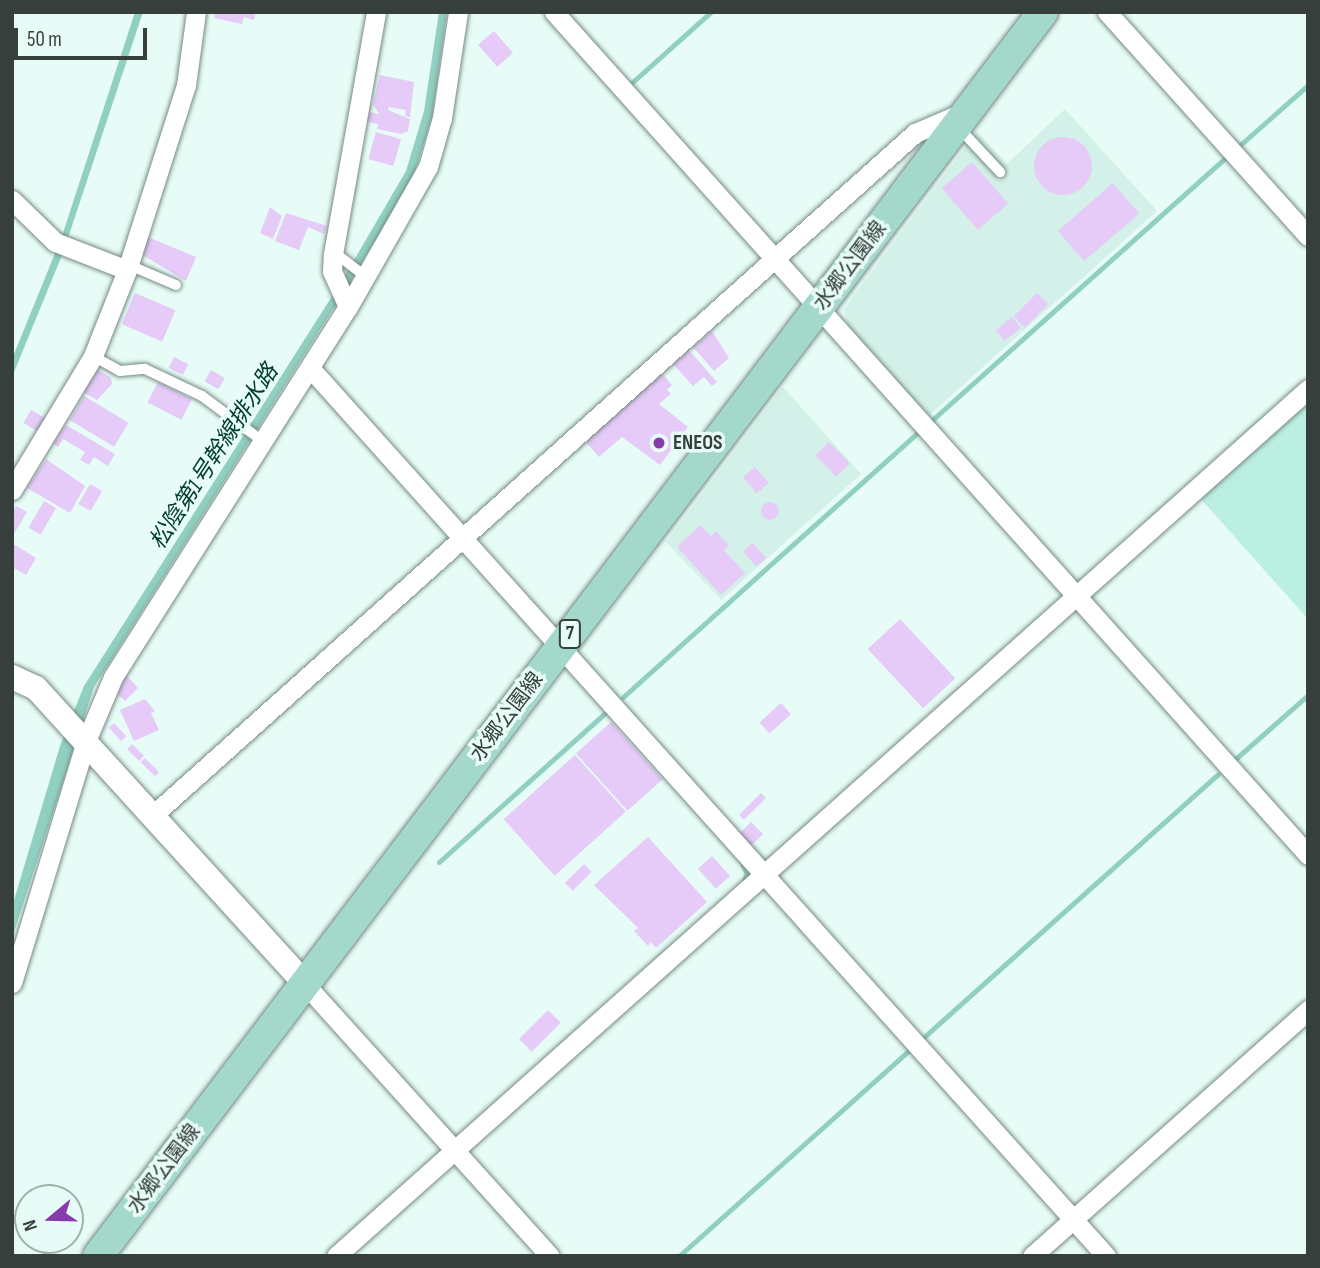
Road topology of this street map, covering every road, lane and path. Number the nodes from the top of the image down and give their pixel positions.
1 (196, 12) edge
2 (376, 12) edge
3 (458, 12) edge
4 (554, 12) edge
5 (1043, 12) edge
6 (1107, 12) edge
7 (960, 118) junction
8 (1000, 172) dead end
9 (12, 200) edge
10 (1308, 236) edge
11 (773, 259) junction
12 (339, 264) junction
13 (128, 267) junction
14 (364, 275) junction
15 (176, 285) dead end
16 (347, 305) junction
17 (818, 309) junction
18 (93, 356) junction
19 (311, 369) junction
20 (1308, 389) edge
21 (261, 440) junction
22 (12, 490) edge
23 (463, 537) junction
24 (1075, 596) junction
25 (561, 647) junction
26 (12, 677) edge
27 (77, 732) junction
28 (153, 816) junction
29 (1308, 855) edge
30 (764, 873) junction
31 (12, 983) edge
32 (304, 983) junction
33 (1308, 1010) edge
34 (456, 1150) junction
35 (1073, 1219) junction
36 (98, 1256) edge
37 (336, 1256) edge
38 (550, 1256) edge
39 (1032, 1256) edge
40 (1106, 1256) edge

1 - 13 street
2 - 12 street
3 - 14 street
4 - 11 street
5 - 7 main road, 水郷公園線 / 7
6 - 10 street
7 - 8 lane
7 - 11 street
7 - 17 main road, 水郷公園線 / 7
9 - 13 street
11 - 17 street
11 - 23 street
12 - 14 lane
12 - 16 street
13 - 15 lane
13 - 18 street
14 - 16 street
16 - 19 street
17 - 24 street
17 - 25 main road, 水郷公園線 / 7
18 - 21 lane
18 - 22 street
19 - 21 street
19 - 23 street
20 - 24 street
21 - 27 street
23 - 25 street
23 - 28 street
24 - 29 street
24 - 30 street
25 - 30 street
25 - 32 main road, 水郷公園線 / 7
26 - 27 street
27 - 28 street
27 - 31 street
28 - 32 street
30 - 34 street
30 - 35 street
32 - 34 street
32 - 36 main road, 水郷公園線 / 7
33 - 35 street
34 - 37 street
34 - 38 street
35 - 39 street
35 - 40 street

